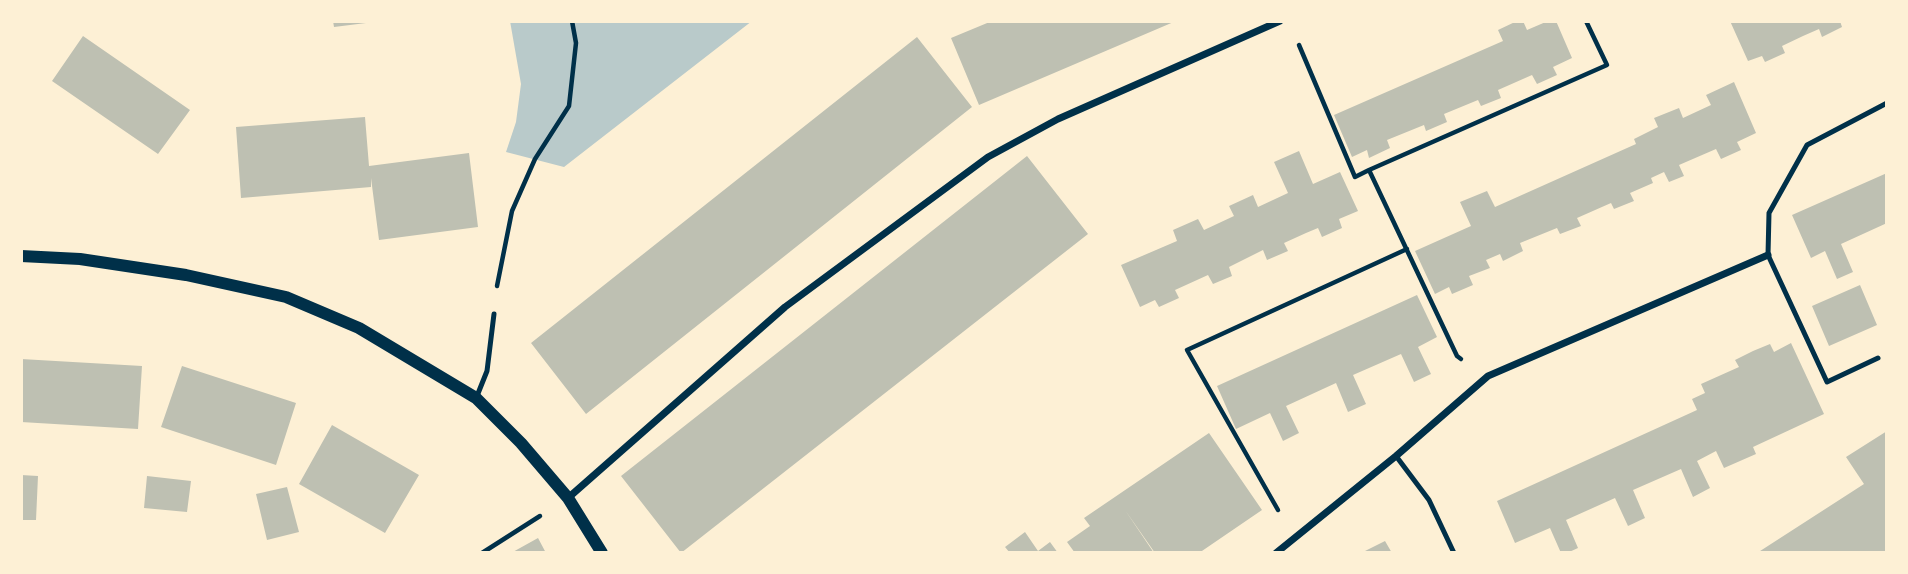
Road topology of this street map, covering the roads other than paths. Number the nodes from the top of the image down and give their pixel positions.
1 (1280, 21) edge
2 (1887, 103) edge
3 (1768, 255) junction
4 (21, 256) edge
5 (494, 314) road end
6 (1878, 358) dead end
7 (476, 398) junction
8 (1396, 456) junction
9 (568, 498) junction
10 (602, 553) edge
11 (1276, 553) edge
12 (1454, 553) edge

1 - 9 street
2 - 3 lane
3 - 6 lane
3 - 8 street
4 - 7 street
5 - 7 lane
7 - 9 street
8 - 11 street
8 - 12 lane
9 - 10 street

